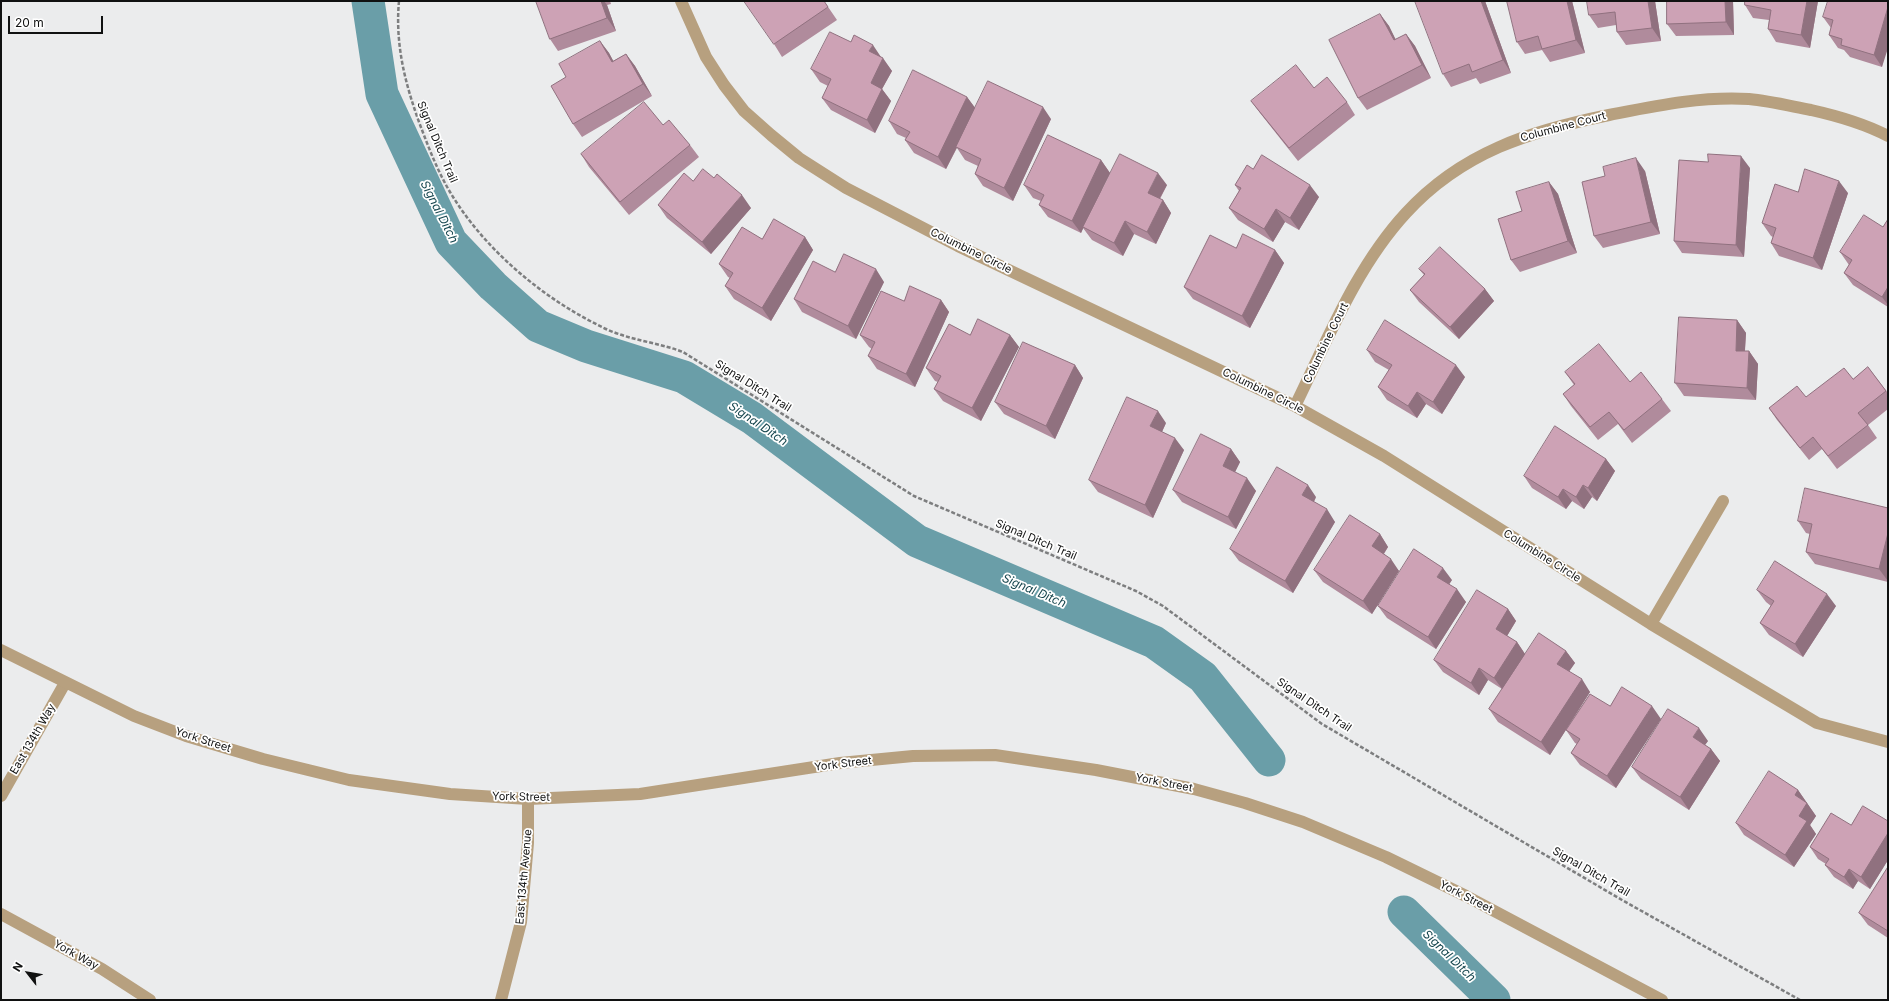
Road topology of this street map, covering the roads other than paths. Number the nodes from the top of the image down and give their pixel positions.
1 (681, 1) edge
2 (1888, 136) edge
3 (1295, 406) junction
4 (1723, 501) dead end
5 (1650, 624) junction
6 (1, 650) edge
7 (65, 683) junction
8 (1888, 742) edge
9 (1, 796) edge
10 (528, 800) junction
11 (1, 914) edge
12 (150, 1000) edge
13 (502, 1000) edge
14 (1662, 1000) edge

1 - 3 street, Columbine Circle
2 - 3 street, Columbine Court
3 - 5 street, Columbine Circle
4 - 5 street
5 - 8 street, Columbine Circle
6 - 7 street, York Street
7 - 9 street, East 134th Way
7 - 10 street, York Street
10 - 13 street, East 134th Avenue
10 - 14 street, York Street
11 - 12 street, York Way

